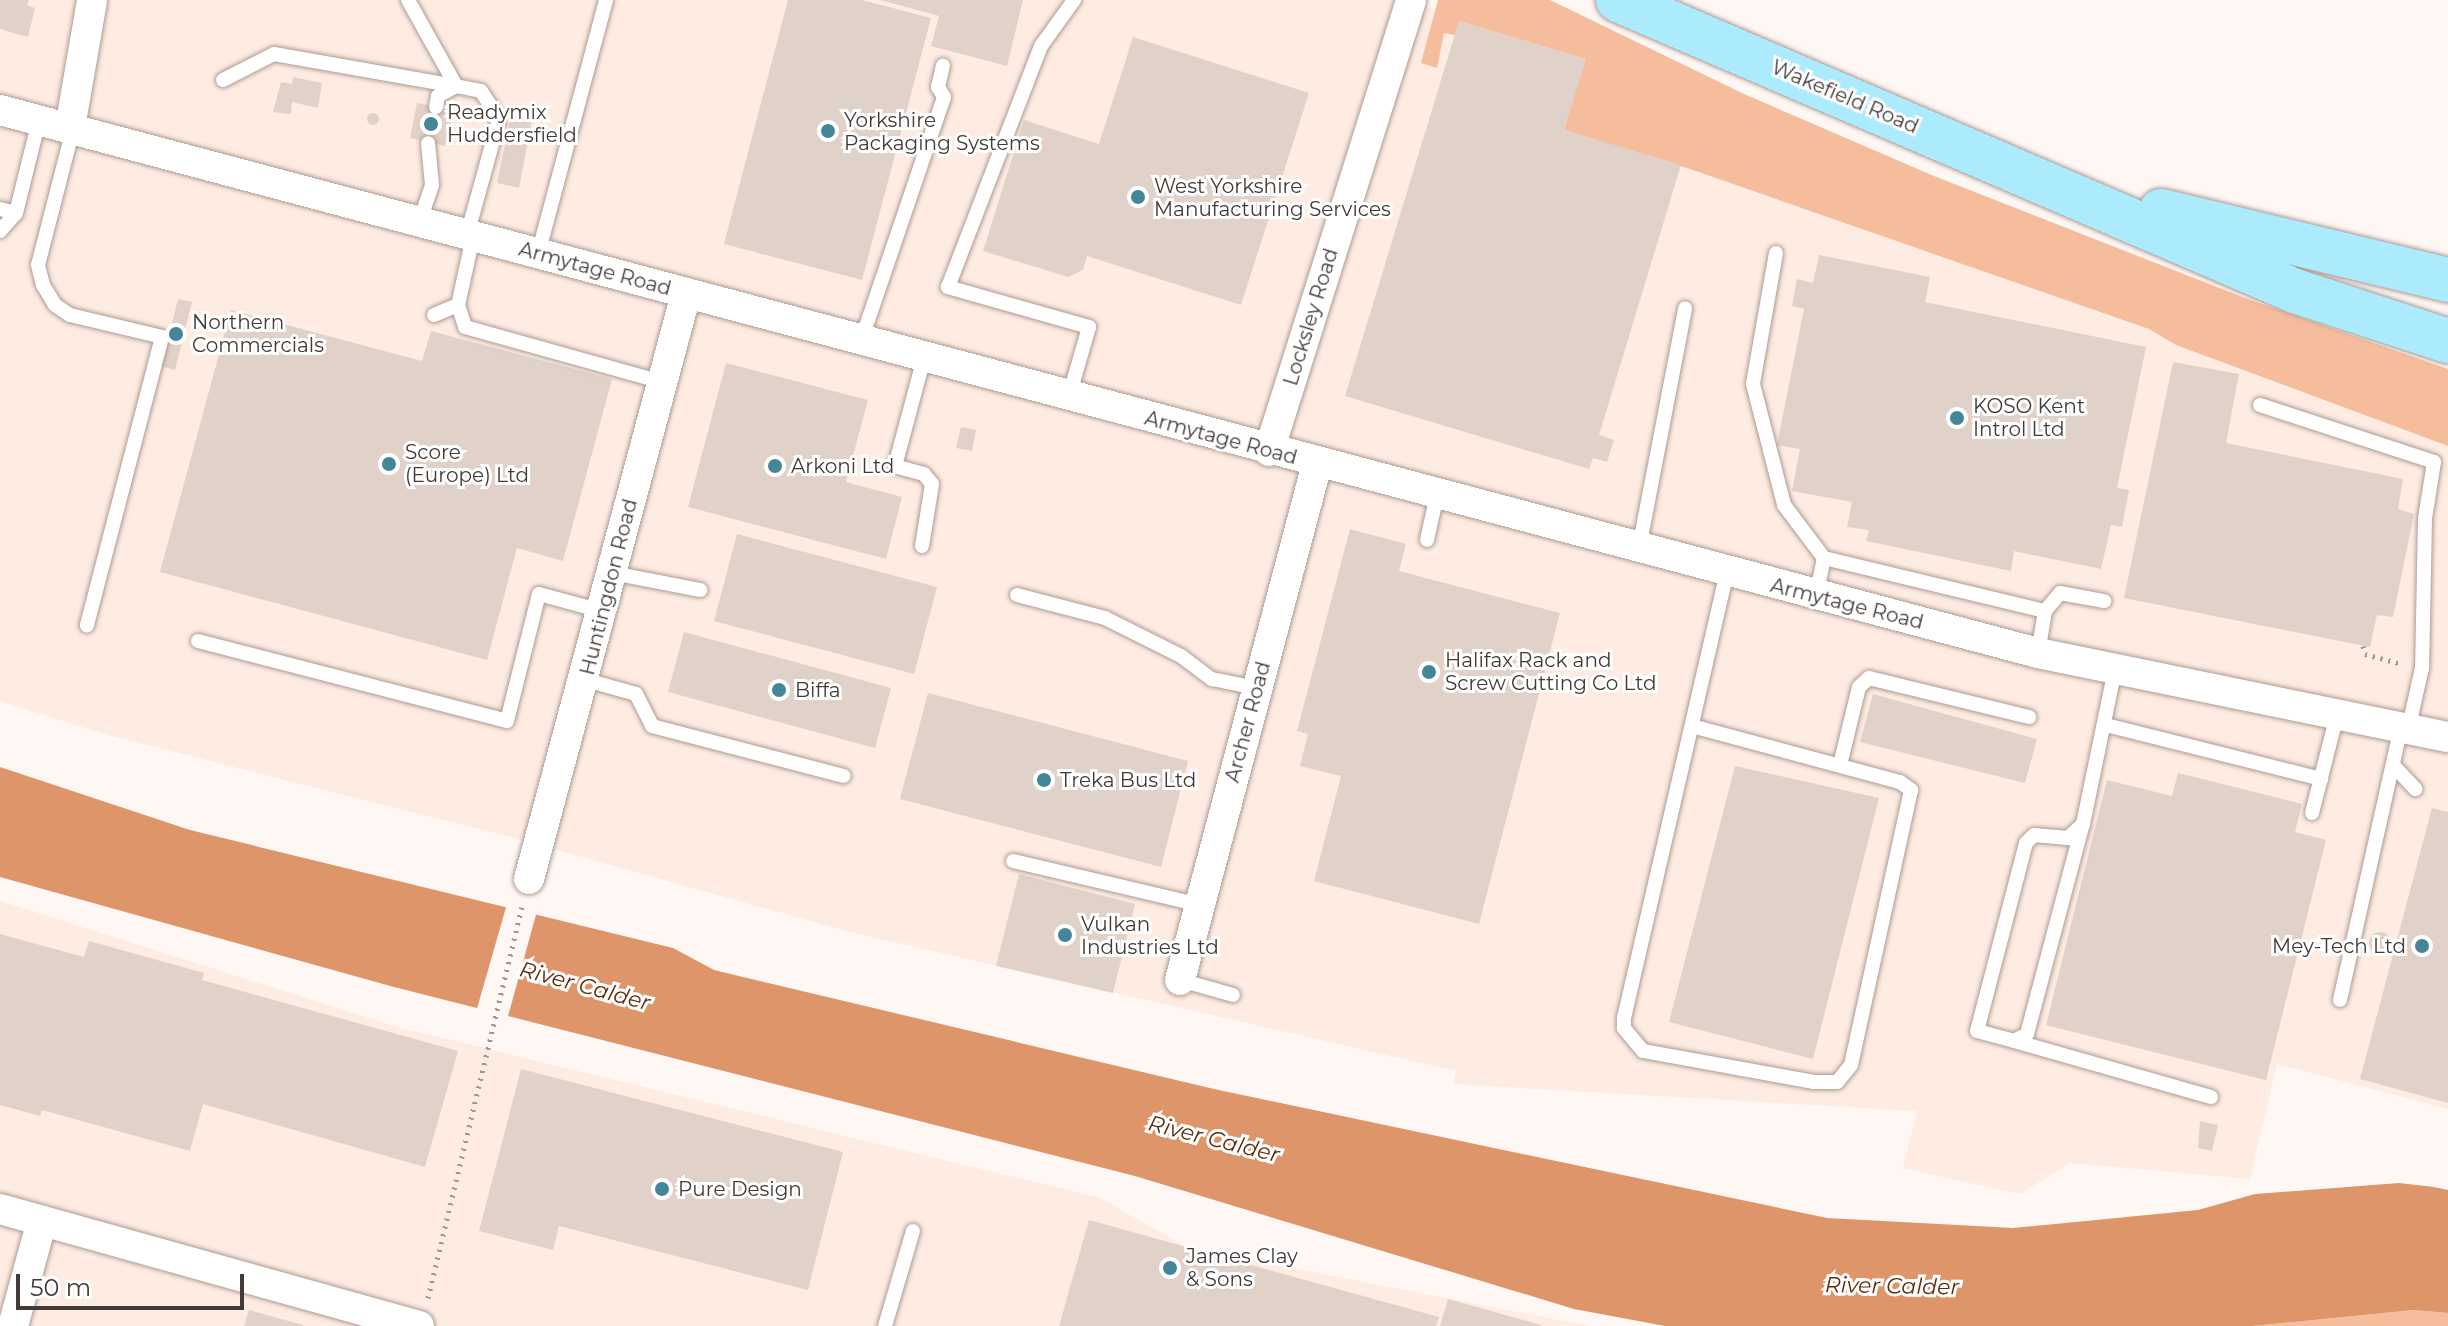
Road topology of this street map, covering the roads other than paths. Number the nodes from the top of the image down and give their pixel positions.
1 (92, 0) edge
2 (408, 0) edge
3 (606, 0) edge
4 (1074, 0) edge
5 (1411, 0) edge
6 (1618, 0) edge
7 (943, 66) dead end
8 (223, 80) dead end
9 (456, 86) junction
10 (436, 107) dead end
11 (0, 110) edge
12 (39, 120) junction
13 (71, 128) junction
14 (428, 143) dead end
15 (2072, 191) junction
16 (0, 209) edge
17 (16, 213) junction
18 (419, 223) junction
19 (0, 231) edge
20 (470, 236) junction
21 (1776, 253) dead end
22 (538, 254) junction
23 (2448, 280) edge
24 (686, 294) junction
25 (458, 305) junction
26 (1685, 308) dead end
27 (434, 315) dead end
28 (861, 341) junction
29 (2448, 341) edge
30 (924, 358) junction
31 (662, 382) junction
32 (1069, 396) junction
33 (2260, 405) dead end
34 (1269, 451) junction
35 (1317, 464) junction
36 (1437, 495) junction
37 (1427, 540) dead end
38 (922, 546) dead end
39 (1639, 548) junction
40 (1824, 558) junction
41 (612, 573) junction
42 (1727, 573) junction
43 (700, 590) dead end
44 (1017, 595) dead end
45 (1816, 596) junction
46 (2104, 601) dead end
47 (602, 611) junction
48 (2045, 611) junction
49 (87, 625) dead end
50 (198, 641) dead end
51 (2038, 653) junction
52 (2115, 669) junction
53 (586, 680) junction
54 (1257, 688) junction
55 (2337, 715) junction
56 (2029, 717) dead end
57 (2106, 725) junction
58 (1692, 726) junction
59 (2404, 729) junction
60 (2448, 737) edge
61 (1840, 765) junction
62 (2393, 765) junction
63 (844, 776) dead end
64 (2321, 779) junction
65 (2415, 789) dead end
66 (2312, 813) dead end
67 (2083, 824) junction
68 (1013, 861) dead end
69 (529, 879) road end
70 (1200, 905) junction
71 (1180, 980) joint
72 (1233, 995) dead end
73 (2340, 1000) dead end
74 (2014, 1041) junction
75 (2211, 1097) dead end
76 (0, 1209) edge
77 (42, 1221) junction
78 (913, 1231) dead end
79 (422, 1318) edge
80 (13, 1326) edge
81 (885, 1326) edge

1 - 13 street
2 - 9 lane
3 - 22 lane
4 - 32 lane
5 - 34 street, Locksley Road
6 - 15 main road, Wakefield Road
7 - 28 lane
8 - 9 lane
9 - 10 lane
9 - 20 lane
11 - 12 street, Armytage Road
12 - 13 street, Armytage Road
12 - 17 lane
13 - 18 street, Armytage Road
13 - 49 lane
14 - 18 lane
15 - 23 main road, Wakefield Road
15 - 29 main road, Wakefield Road
16 - 17 lane
17 - 19 lane
18 - 20 street, Armytage Road
20 - 22 street, Armytage Road
20 - 25 lane
21 - 40 lane
22 - 24 street, Armytage Road
24 - 28 street, Armytage Road
24 - 31 street, Huntingdon Road
25 - 27 lane
25 - 31 lane
26 - 39 lane
28 - 30 street, Armytage Road
30 - 32 street, Armytage Road
30 - 38 lane
31 - 41 street, Huntingdon Road
32 - 34 street, Armytage Road
33 - 59 lane
34 - 35 street, Armytage Road
35 - 36 street, Armytage Road
35 - 54 street, Archer Road
36 - 37 lane
36 - 39 street, Armytage Road
39 - 42 street, Armytage Road
40 - 45 lane
40 - 48 lane
41 - 43 lane
41 - 47 street, Huntingdon Road
42 - 45 street, Armytage Road
42 - 58 lane
44 - 54 lane
45 - 51 street, Armytage Road
46 - 48 lane
47 - 50 lane
47 - 53 street, Huntingdon Road
48 - 51 lane
51 - 52 street, Armytage Road
52 - 55 street, Armytage Road
52 - 57 lane
53 - 63 lane
53 - 69 street, Huntingdon Road
54 - 70 street, Archer Road
55 - 59 street, Armytage Road
55 - 64 lane
56 - 61 lane
57 - 64 lane
57 - 67 lane
58 - 61 lane
58 - 61 lane
59 - 60 street, Armytage Road
59 - 62 lane
62 - 65 lane
62 - 73 lane
64 - 66 lane
67 - 74 lane
67 - 74 lane
68 - 70 lane
70 - 71 street, Archer Road
71 - 72 lane
74 - 75 lane
76 - 77 street
77 - 79 street
77 - 80 street
78 - 81 lane

